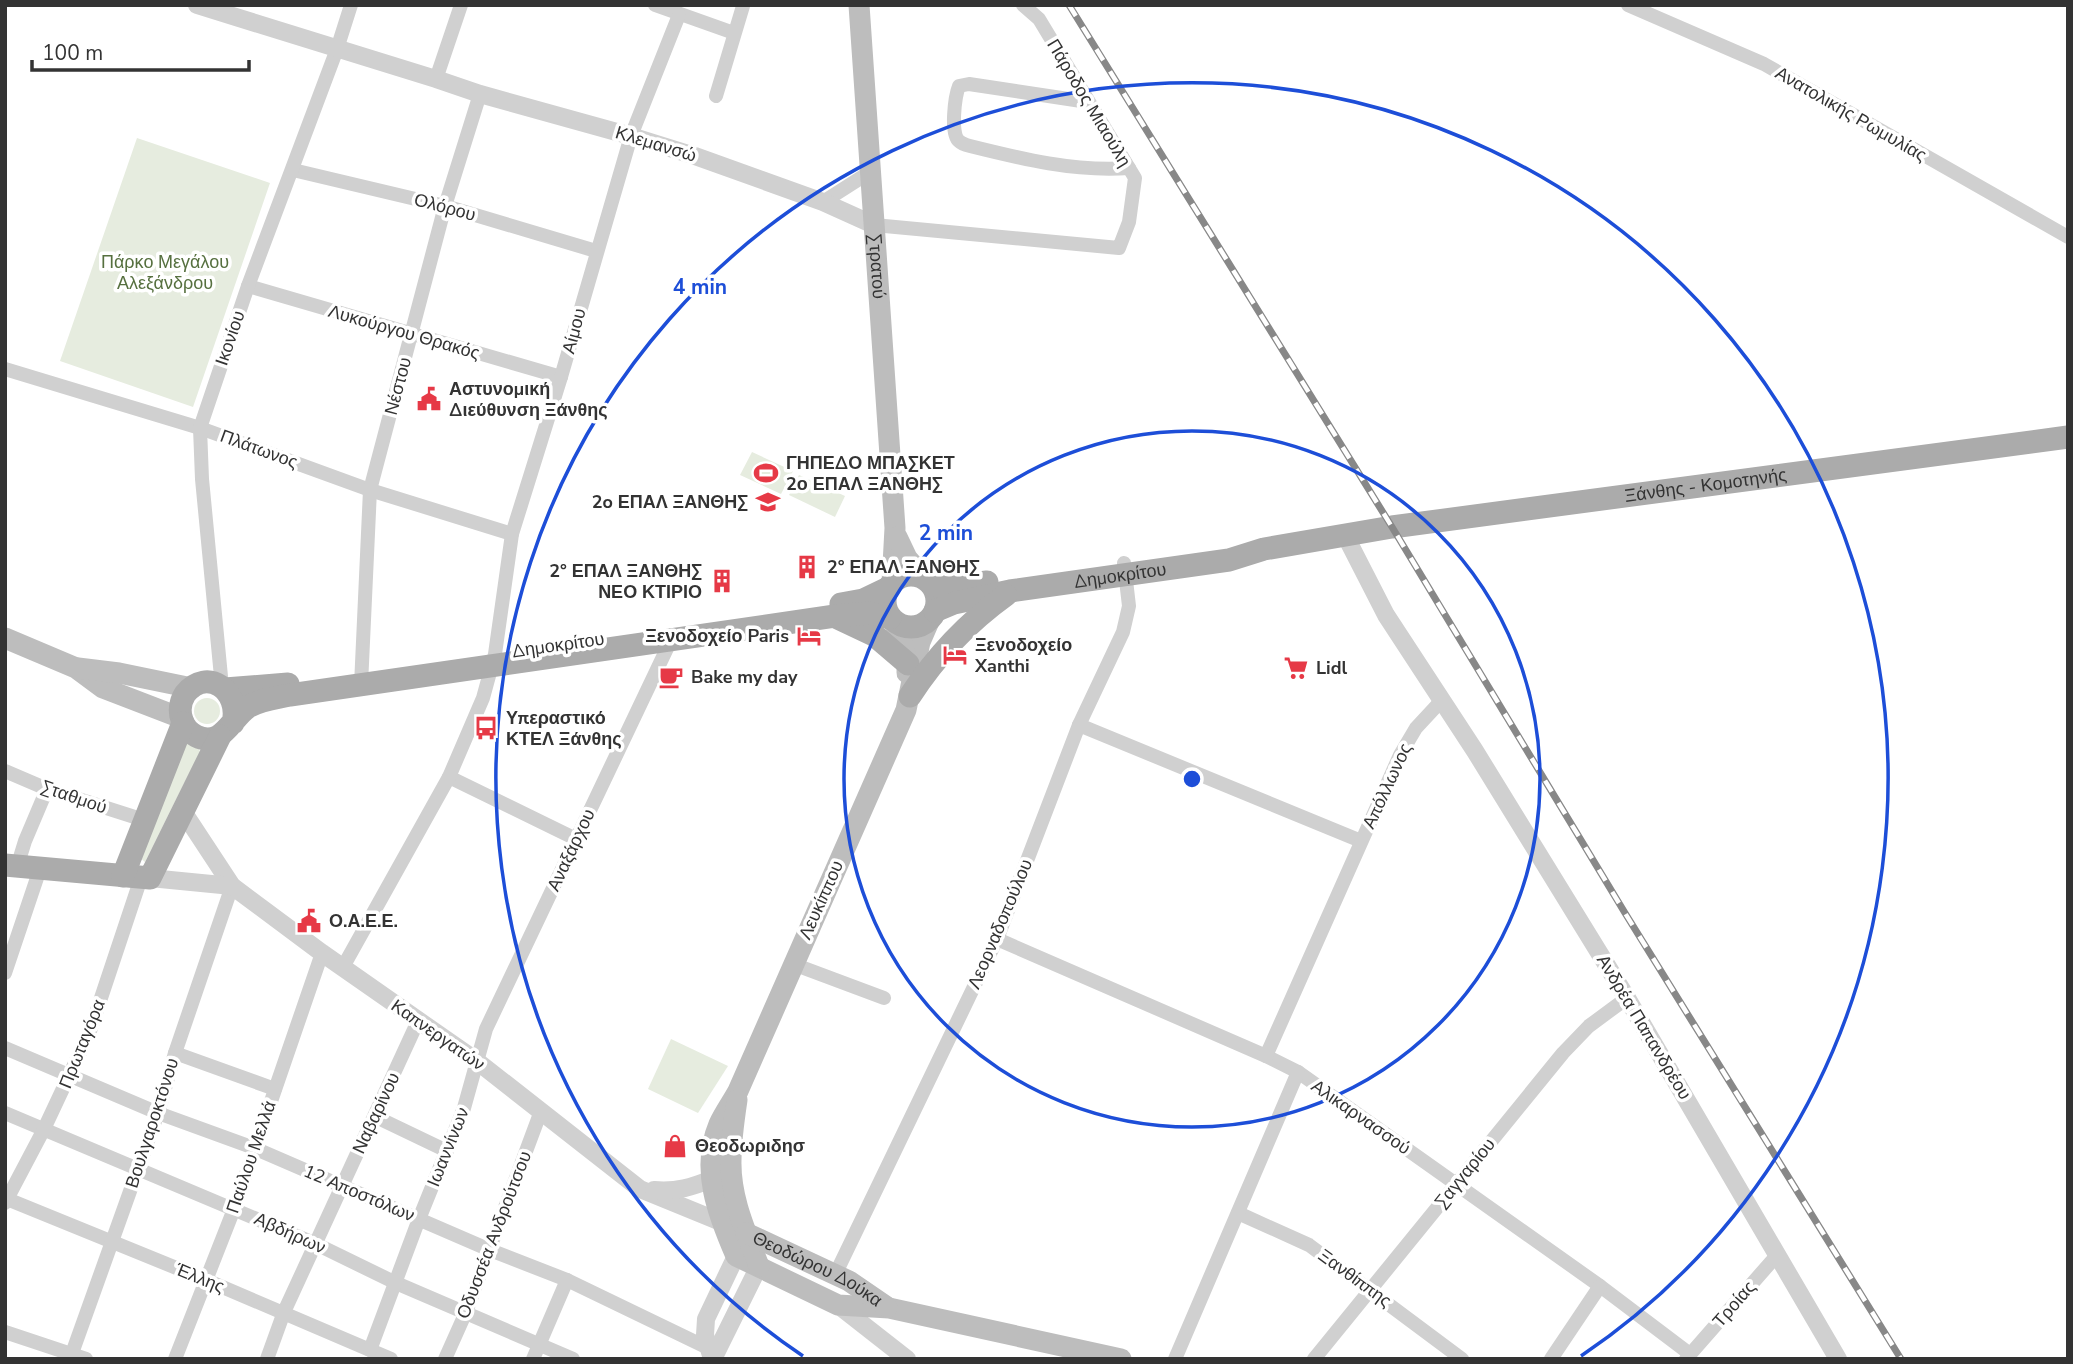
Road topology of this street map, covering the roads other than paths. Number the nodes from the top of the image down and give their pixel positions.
1 (197, 5) edge
2 (351, 5) edge
3 (461, 5) edge
4 (655, 5) edge
5 (859, 5) edge
6 (1023, 5) edge
7 (1628, 5) edge
8 (743, 6) edge
9 (232, 11) edge
10 (679, 15) junction
11 (734, 33) junction
12 (337, 49) junction
13 (436, 79) junction
14 (480, 94) junction
15 (716, 96) dead end
16 (1088, 102) junction
17 (631, 136) junction
18 (1129, 169) junction
19 (293, 170) junction
20 (870, 172) junction
21 (823, 202) junction
22 (445, 206) junction
23 (874, 225) junction
24 (2068, 237) edge
25 (1119, 248) joint
26 (596, 251) junction
27 (248, 286) junction
28 (412, 335) junction
29 (5, 369) edge
30 (561, 377) junction
31 (200, 428) junction
32 (2068, 437) edge
33 (370, 490) junction
34 (895, 528) junction
35 (512, 534) junction
36 (1345, 535) junction
37 (1124, 570) junction
38 (928, 582) junction
39 (890, 586) junction
40 (1010, 591) junction
41 (933, 615) junction
42 (835, 617) junction
43 (892, 619) junction
44 (5, 638) edge
45 (671, 640) junction
46 (493, 660) junction
47 (908, 664) junction
48 (76, 668) junction
49 (361, 679) junction
50 (192, 688) junction
51 (223, 688) junction
52 (1442, 700) junction
53 (908, 703) junction
54 (182, 721) junction
55 (1079, 725) junction
56 (227, 729) junction
57 (5, 771) edge
58 (449, 777) junction
59 (47, 789) junction
60 (184, 813) junction
61 (144, 820) junction
62 (576, 839) junction
63 (1361, 841) junction
64 (21, 867) edge
65 (138, 877) junction
66 (232, 886) junction
67 (997, 939) junction
68 (322, 953) junction
69 (793, 964) junction
70 (343, 967) junction
71 (5, 973) edge
72 (884, 998) dead end
73 (1627, 998) junction
74 (418, 1021) junction
75 (5, 1048) edge
76 (175, 1053) junction
77 (1266, 1056) junction
78 (478, 1062) junction
79 (1297, 1072) junction
80 (71, 1075) junction
81 (275, 1089) junction
82 (738, 1091) junction
83 (541, 1111) junction
84 (5, 1113) edge
85 (158, 1113) junction
86 (376, 1117) junction
87 (44, 1129) junction
88 (254, 1148) junction
89 (447, 1151) junction
90 (138, 1168) junction
91 (712, 1179) junction
92 (1455, 1184) junction
93 (342, 1186) junction
94 (640, 1189) junction
95 (6, 1201) edge
96 (233, 1209) junction
97 (1238, 1213) junction
98 (419, 1219) junction
99 (722, 1223) junction
100 (746, 1233) junction
101 (112, 1244) junction
102 (316, 1244) junction
103 (490, 1250) junction
104 (1778, 1254) junction
105 (736, 1256) junction
106 (759, 1266) junction
107 (835, 1275) junction
108 (206, 1280) junction
109 (567, 1280) junction
110 (396, 1283) junction
111 (1600, 1286) junction
112 (1370, 1289) junction
113 (838, 1305) junction
114 (889, 1308) junction
115 (284, 1312) junction
116 (466, 1312) junction
117 (5, 1332) edge
118 (539, 1343) junction
119 (370, 1350) junction
120 (711, 1355) edge
121 (1688, 1356) edge
122 (70, 1357) edge
123 (86, 1359) edge
124 (175, 1359) edge
125 (267, 1359) edge
126 (391, 1359) edge
127 (445, 1359) edge
128 (533, 1359) edge
129 (573, 1359) edge
130 (907, 1359) edge
131 (1121, 1359) edge
132 (1175, 1359) edge
133 (1314, 1359) edge
134 (1462, 1359) edge
135 (1551, 1359) edge
136 (1838, 1359) edge

1 - 9 street, Κλεμανσώ
2 - 12 street, Ικονίου
3 - 13 street
4 - 10 street
5 - 20 main road, Στρατού
6 - 16 street, Πάροδος Μιαούλη
7 - 24 street, Ανατολικής Ρωμυλίας
8 - 11 street
9 - 12 street, Κλεμανσώ
10 - 11 street
10 - 17 street, Αίμου
11 - 15 street
12 - 13 street, Κλεμανσώ
12 - 19 street, Ικονίου
13 - 14 street, Κλεμανσώ
14 - 17 street, Κλεμανσώ
14 - 22 street, Νέστου
16 - 18 street, Πάροδος Μιαούλη
16 - 18 street
17 - 21 street, Κλεμανσώ
17 - 26 street, Αίμου
18 - 25 street, Πάροδος Μιαούλη
19 - 22 street, Ολόρου
19 - 27 street, Ικονίου
20 - 21 street
20 - 23 main road, Στρατού
21 - 23 street, Κλεμανσώ
22 - 26 street, Ολόρου
22 - 28 street, Νέστου
23 - 25 street, Κλεμανσώ
23 - 34 main road, Στρατού
26 - 30 street, Αίμου
27 - 28 street, Λυκούργου Θρακός
27 - 31 street, Ικονίου
28 - 30 street, Λυκούργου Θρακός
28 - 33 street, Νέστου
29 - 31 street, Πλάτωνος
30 - 35 street, Αίμου
31 - 33 street, Πλάτωνος
31 - 51 street, Ικονίου
32 - 36 main road, Ξάνθης - Κομοτηνής
33 - 35 street, Πλάτωνος
33 - 49 street, Νέστου
34 - 38 main road, Στρατού
34 - 39 main road, Στρατού
35 - 46 street, Αίμου
36 - 37 main road, Δημοκρίτου
36 - 52 street
37 - 38 main road, Δημοκρίτου
37 - 40 main road, Δημοκρίτου
37 - 55 street, Λεορναδοπούλου
38 - 39 main road
38 - 41 main road
39 - 43 main road
39 - 46 main road, Δημοκρίτου
40 - 41 main road, Δημοκρίτου
40 - 53 main road
41 - 43 main road
41 - 53 main road, Λευκίππου
42 - 43 main road, Δημοκρίτου
42 - 45 main road, Δημοκρίτου
42 - 47 main road
43 - 47 main road, Λευκίππου
44 - 48 main road
45 - 46 main road, Δημοκρίτου
45 - 62 street, Αναξάρχου
46 - 49 main road, Δημοκρίτου
46 - 58 street
47 - 53 main road, Λευκίππου
48 - 50 main road
48 - 54 main road
49 - 51 main road, Δημοκρίτου
49 - 56 main road, Δημοκρίτου
50 - 51 main road
50 - 54 main road
51 - 56 main road
52 - 63 street, Απόλλωνος
52 - 73 street, Ανδρέα Παπανδρέου
53 - 69 main road, Λευκίππου
54 - 56 main road
54 - 61 main road
55 - 63 street
55 - 67 street, Λεορναδοπούλου
56 - 60 main road
57 - 59 street, Σταθμού
58 - 62 street
58 - 70 street
59 - 61 street, Σταθμού
59 - 64 street
60 - 65 main road
60 - 66 street
61 - 65 main road
62 - 78 street, Αναξάρχου
63 - 77 street, Απόλλωνος
64 - 65 main road
64 - 71 street
65 - 66 street
65 - 80 street, Πρωταγόρα
66 - 68 street, Καπνεργατών
66 - 76 street, Βουλγαροκτόνου
67 - 77 street, Αλικαρνασσού
67 - 107 street, Λεορναδοπούλου
68 - 70 street, Καπνεργατών
68 - 81 street, Παύλου Μελλά
69 - 72 street
69 - 82 main road, Λευκίππου
70 - 74 street, Καπνεργατών
73 - 92 street, Σαγγαρίου
73 - 104 street, Ανδρέα Παπανδρέου
74 - 78 street, Καπνεργατών
74 - 86 street, Ναβαρίνου
75 - 80 street, 12 Αποστόλων
76 - 81 street
76 - 85 street, Βουλγαροκτόνου
77 - 79 street, Αλικαρνασσού
78 - 83 street, Καπνεργατών
78 - 89 street, Ιωαννίνων
79 - 92 street, Αλικαρνασσού
79 - 97 street
80 - 85 street, 12 Αποστόλων
80 - 87 street, Πρωταγόρα
81 - 88 street, Παύλου Μελλά
82 - 91 main road, Λευκίππου
82 - 100 main road, Λευκίππου
83 - 94 street, Καπνεργατών
83 - 103 street, Οδυσσέα Ανδρούτσου
84 - 87 street, Αβδήρων
85 - 88 street, 12 Αποστόλων
85 - 90 street, Βουλγαροκτόνου
86 - 89 street
86 - 93 street, Ναβαρίνου
87 - 90 street, Αβδήρων
87 - 95 street, Πρωταγόρα
88 - 93 street, 12 Αποστόλων
88 - 96 street, Παύλου Μελλά
89 - 98 street, Ιωαννίνων
90 - 96 street, Αβδήρων
90 - 101 street, Βουλγαροκτόνου
91 - 94 street
91 - 99 main road, Λευκίππου
92 - 111 street, Αλικαρνασσού
92 - 112 street, Σαγγαρίου
93 - 98 street, 12 Αποστόλων
93 - 102 street, Ναβαρίνου
94 - 99 street, Καπνεργατών
95 - 101 street, Έλλης
96 - 102 street, Αβδήρων
96 - 108 street, Παύλου Μελλά
97 - 112 street, Ξανθίππης
97 - 132 street
98 - 103 street, 12 Αποστόλων
98 - 110 street, Ιωαννίνων
99 - 100 street, Καπνεργατών
99 - 105 main road, Λευκίππου
100 - 106 main road, Λευκίππου
100 - 107 main road, Θεοδώρου Δούκα
101 - 108 street, Έλλης
101 - 122 street, Βουλγαροκτόνου
102 - 110 street, Αβδήρων
102 - 115 street, Ναβαρίνου
103 - 109 street, 12 Αποστόλων
103 - 116 street, Οδυσσέα Ανδρούτσου
104 - 121 street, Τροίας
104 - 136 street, Ανδρέα Παπανδρέου
105 - 106 main road, Θεοδώρου Δούκα
105 - 120 street
106 - 113 main road, Θεοδώρου Δούκα
106 - 120 street
107 - 114 main road, Θεοδώρου Δούκα
108 - 115 street, Έλλης
108 - 124 street, Παύλου Μελλά
109 - 118 street
109 - 120 street, 12 Αποστόλων
110 - 116 street, Αβδήρων
110 - 119 street, Ιωαννίνων
111 - 121 street, Αλικαρνασσού
111 - 135 street
112 - 133 street, Σαγγαρίου
112 - 134 street, Ξανθίππης
113 - 114 main road, Θεοδώρου Δούκα
113 - 130 street
114 - 131 main road, Θεοδώρου Δούκα
115 - 119 street, Έλλης
115 - 125 street, Ναβαρίνου
116 - 118 street, Αβδήρων
116 - 127 street, Οδυσσέα Ανδρούτσου
117 - 122 street
118 - 128 street
118 - 129 street, Αβδήρων
119 - 126 street, Έλλης
122 - 123 street

